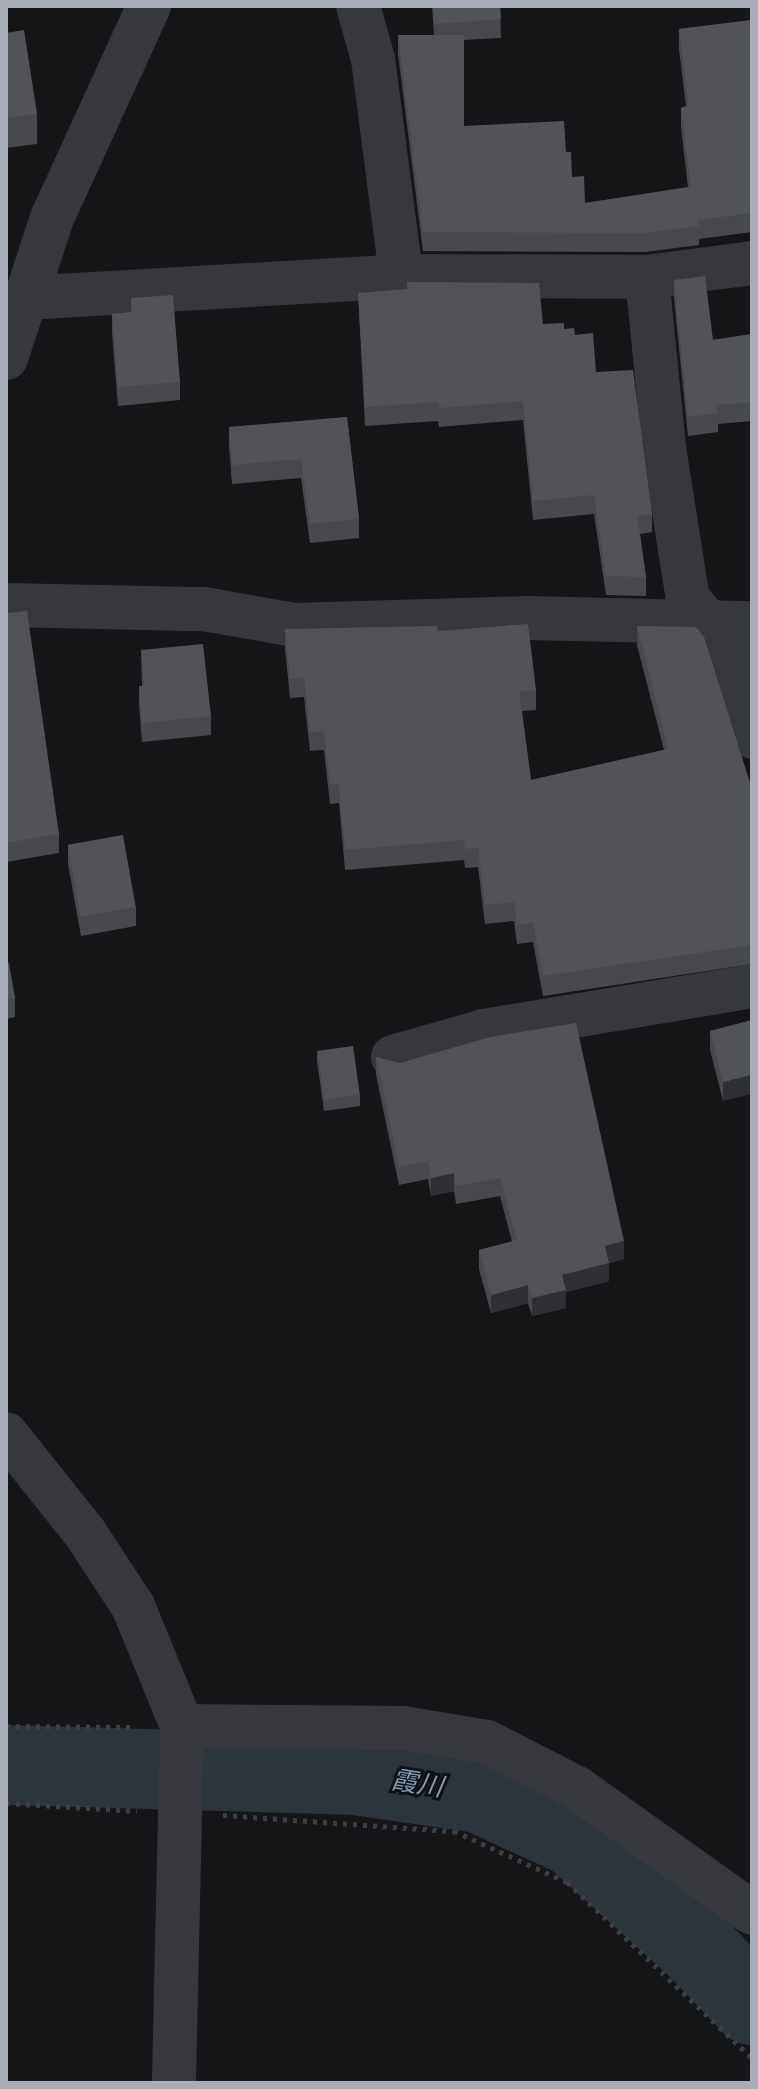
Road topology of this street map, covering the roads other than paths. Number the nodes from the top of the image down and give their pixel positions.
1 (149, 6) edge
2 (358, 6) edge
3 (752, 263) edge
4 (401, 276) junction
5 (647, 277) junction
6 (24, 298) junction
7 (6, 358) edge
8 (6, 605) edge
9 (731, 621) edge
10 (752, 737) edge
11 (752, 986) edge
12 (393, 1057) dead end
13 (6, 1434) edge
14 (184, 1736) junction
15 (752, 1913) edge
16 (174, 2083) edge

1 - 6 street
2 - 4 street
3 - 5 street
4 - 5 street
4 - 6 street
5 - 9 street
6 - 7 street
8 - 9 street
9 - 10 street
11 - 12 street
13 - 14 street
14 - 15 street
14 - 16 street

